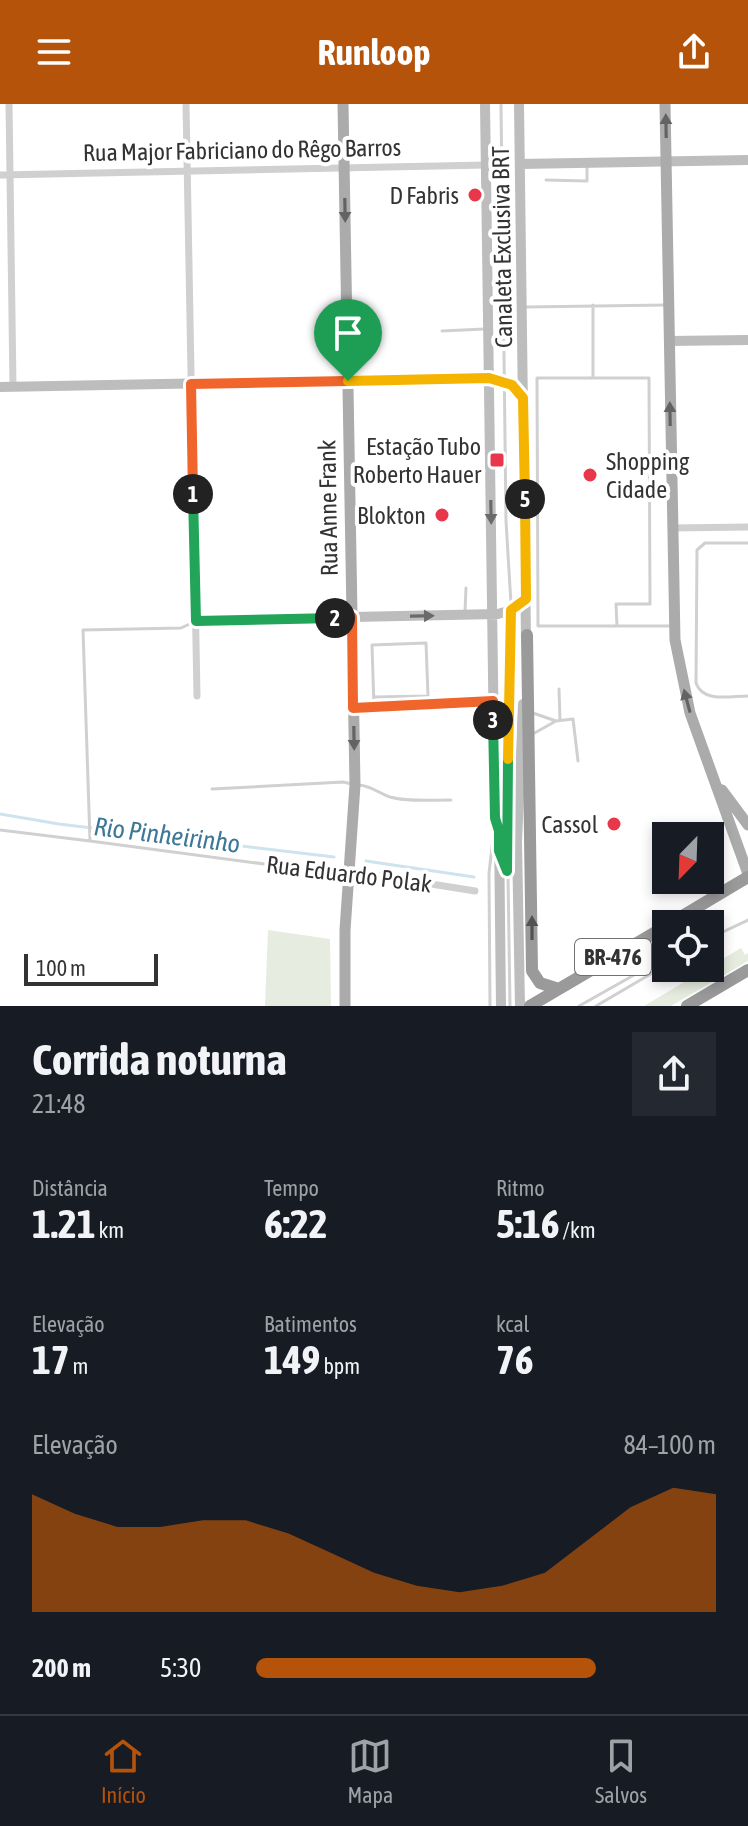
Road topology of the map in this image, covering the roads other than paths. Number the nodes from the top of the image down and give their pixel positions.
1 (9, 104) edge
2 (186, 104) edge
3 (343, 104) edge
4 (485, 104) edge
5 (501, 104) edge
6 (519, 104) edge
7 (665, 104) edge
8 (748, 160) edge
9 (666, 161) junction
10 (587, 163) junction
11 (520, 164) junction
12 (486, 165) junction
13 (344, 168) junction
14 (187, 171) junction
15 (0, 175) edge
16 (10, 175) junction
17 (546, 180) dead end
18 (593, 305) junction
19 (668, 305) junction
20 (522, 307) junction
21 (488, 329) junction
22 (442, 331) dead end
23 (748, 340) edge
24 (669, 341) junction
25 (489, 378) junction
26 (593, 378) junction
27 (348, 381) junction
28 (504, 381) junction
29 (191, 384) junction
30 (0, 387) edge
31 (13, 387) junction
32 (523, 398) junction
33 (748, 527) edge
34 (672, 528) junction
35 (748, 543) edge
36 (466, 588) dead end
37 (526, 599) junction
38 (511, 610) junction
39 (492, 614) junction
40 (465, 615) junction
41 (352, 617) junction
42 (196, 621) junction
43 (617, 626) junction
44 (673, 626) junction
45 (527, 635) junction
46 (559, 689) dead end
47 (197, 696) dead end
48 (748, 696) edge
49 (374, 697) junction
50 (493, 701) junction
51 (353, 708) junction
52 (374, 708) junction
53 (528, 712) junction
54 (558, 721) junction
55 (508, 726) junction
56 (529, 735) junction
57 (578, 761) dead end
58 (494, 774) junction
59 (712, 775) junction
60 (355, 785) junction
61 (212, 789) dead end
62 (451, 800) dead end
63 (507, 807) junction
64 (530, 815) junction
65 (495, 818) junction
66 (748, 825) edge
67 (0, 830) edge
68 (499, 831) junction
69 (90, 841) junction
70 (517, 842) junction
71 (495, 854) junction
72 (350, 871) junction
73 (508, 871) junction
74 (748, 876) edge
75 (475, 891) dead end
76 (692, 910) edge
77 (748, 920) edge
78 (724, 931) edge
79 (652, 934) edge
80 (652, 965) edge
81 (748, 970) edge
82 (652, 973) edge
83 (559, 989) junction
84 (345, 1006) edge
85 (490, 1006) edge
86 (501, 1006) edge
87 (510, 1006) edge
88 (520, 1006) edge
89 (530, 1006) edge
90 (579, 1006) edge
91 (596, 1006) edge
92 (687, 1006) edge

1 - 16 street
2 - 14 street
3 - 13 main road, Rua Anne Frank
4 - 12 street
5 - 28 lane, Canaleta Exclusiva BRT
6 - 11 street
9 -> 7 main road
8 - 9 street
9 - 10 street
9 - 19 main road
10 - 11 street
10 - 17 lane
11 - 20 street
12 - 13 street, Rua Major Fabriciano do Rêgo Barros
12 - 21 street
13 - 14 street, Rua Major Fabriciano do Rêgo Barros
13 -> 27 main road, Rua Anne Frank
14 - 16 street, Rua Major Fabriciano do Rêgo Barros
14 - 29 street
15 - 16 street, Rua Major Fabriciano do Rêgo Barros
16 - 31 street
18 - 19 lane
18 - 20 lane
18 - 26 lane
19 - 24 main road
20 - 32 street
21 - 22 lane
21 - 25 street
23 - 24 street
34 -> 24 main road
25 - 27 street
25 - 28 street
25 -> 39 street
26 - 43 lane
26 - 43 lane
27 - 29 street
27 - 41 main road, Rua Anne Frank
28 - 32 street
28 - 38 lane, Canaleta Exclusiva BRT
29 - 31 street
29 - 42 street
30 - 31 street
32 - 37 street
33 - 34 street
34 - 44 main road
35 - 48 lane
36 - 40 lane
37 - 38 street
37 - 45 street
38 - 39 street
38 - 55 lane, Canaleta Exclusiva BRT
39 - 40 street
39 - 50 street
41 -> 40 street
41 - 42 street
41 - 51 main road, Rua Anne Frank
42 - 47 street
42 - 69 lane
43 - 44 lane
59 -> 44 main road
45 - 53 highway
45 - 70 street
46 - 54 lane
49 - 49 lane
49 - 52 lane
50 - 52 lane
50 - 58 street
51 - 52 lane
51 -> 60 main road, Rua Anne Frank
53 - 54 lane
53 - 56 highway
54 - 56 lane
54 - 57 lane
55 - 58 lane, Canaleta Exclusiva BRT
55 - 63 lane, Canaleta Exclusiva BRT
56 - 64 highway
58 - 65 street
59 - 66 main road
59 - 74 main road
60 - 61 lane
60 - 62 lane
60 - 72 main road, Rua Anne Frank
63 - 68 lane, Canaleta Exclusiva BRT
63 - 73 lane, Canaleta Exclusiva BRT
64 - 70 street
83 -> 64 highway
65 - 68 street
65 - 71 lane
67 - 69 lane, Rua Eduardo Polak
68 - 71 street
69 - 72 lane, Rua Eduardo Polak
70 - 73 street
71 - 73 street
71 - 85 lane
72 - 75 street, Rua Eduardo Polak
72 - 84 main road, Rua Anne Frank
73 - 86 street
73 - 87 lane, Canaleta Exclusiva BRT
73 - 88 street
74 - 76 highway, BR-476
77 - 78 lane
79 - 83 highway, BR-476
80 - 90 lane
81 - 92 highway
82 - 91 lane
83 - 89 highway, BR-476

